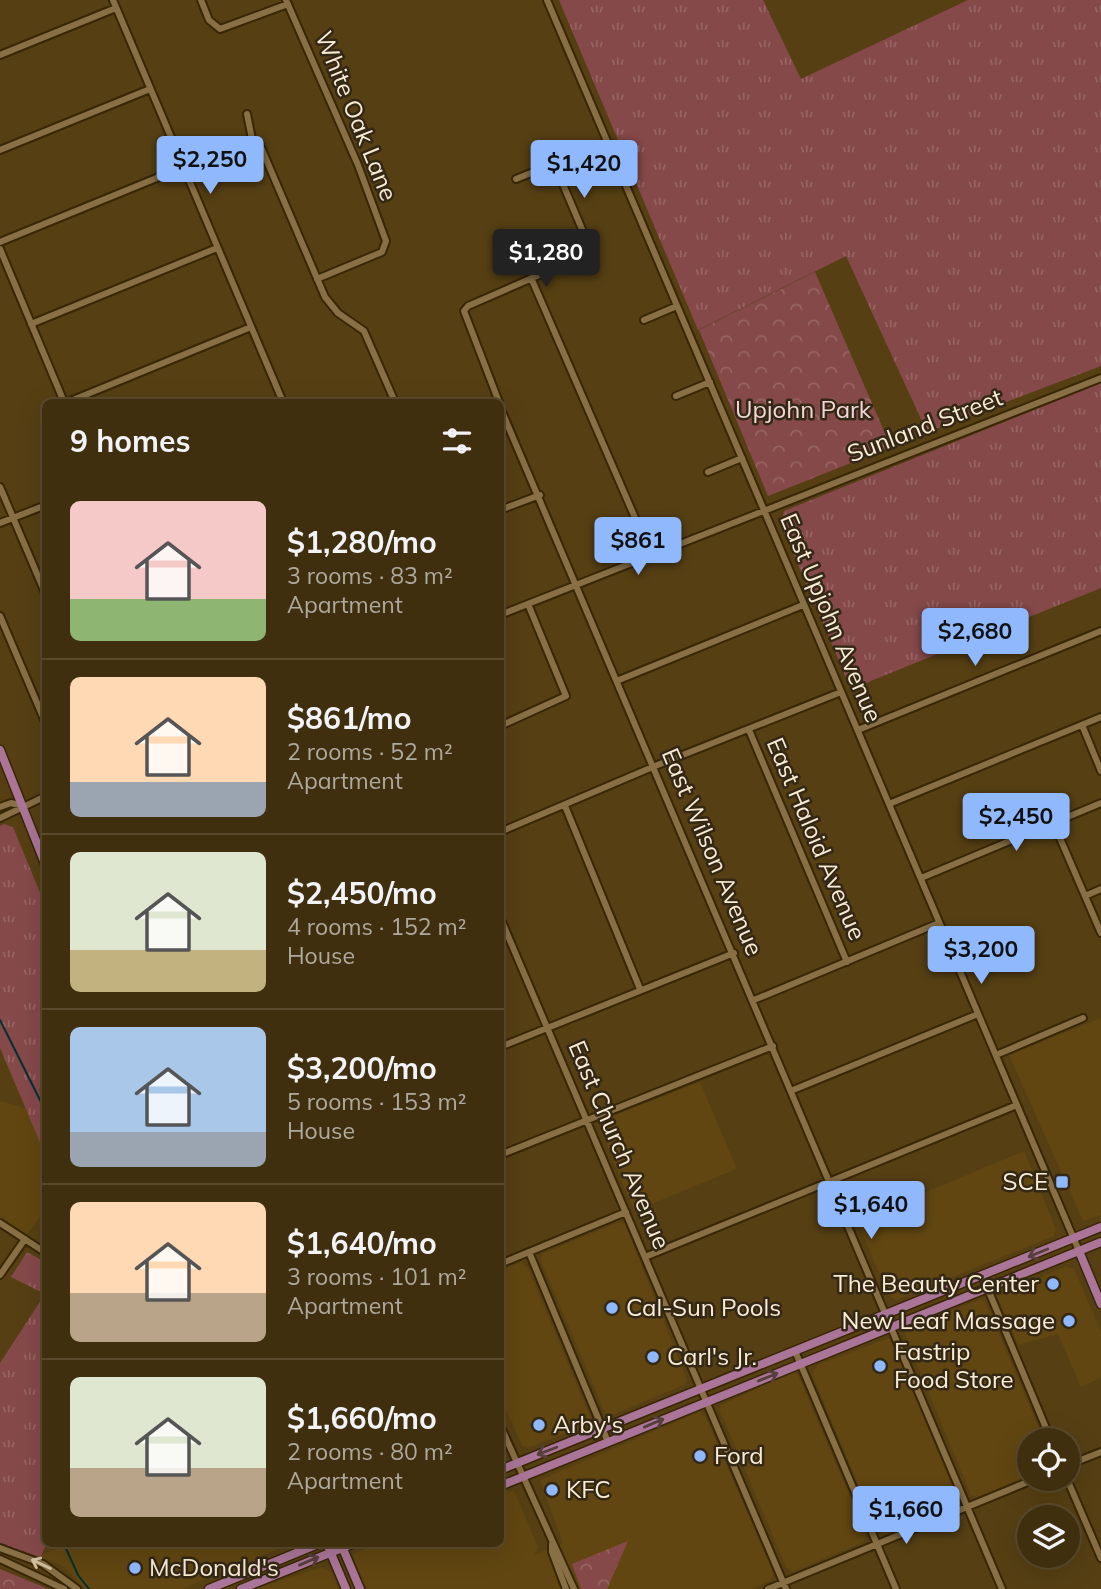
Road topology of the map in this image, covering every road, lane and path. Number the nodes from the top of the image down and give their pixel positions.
1 (113, 0) edge
2 (201, 0) edge
3 (547, 0) edge
4 (287, 2) edge
5 (116, 8) junction
6 (0, 55) edge
7 (150, 89) junction
8 (247, 114) dead end
9 (252, 139) junction
10 (608, 142) junction
11 (0, 150) edge
12 (554, 163) junction
13 (184, 168) junction
14 (516, 179) dead end
15 (0, 242) edge
16 (217, 248) junction
17 (0, 249) edge
18 (317, 279) junction
19 (532, 280) junction
20 (677, 306) junction
21 (645, 320) dead end
22 (31, 324) junction
23 (251, 327) junction
24 (1101, 378) edge
25 (710, 382) junction
26 (676, 397) dead end
27 (65, 399) edge
28 (73, 399) edge
29 (282, 399) edge
30 (394, 399) edge
31 (498, 399) edge
32 (504, 423) edge
33 (741, 458) junction
34 (708, 472) dead end
35 (0, 487) edge
36 (540, 495) junction
37 (42, 507) edge
38 (504, 508) edge
39 (763, 509) junction
40 (13, 518) junction
41 (0, 523) edge
42 (652, 557) junction
43 (578, 584) junction
44 (42, 586) edge
45 (528, 604) junction
46 (803, 605) junction
47 (504, 613) edge
48 (0, 616) edge
49 (1101, 631) edge
50 (619, 680) junction
51 (841, 692) junction
52 (42, 715) edge
53 (1101, 717) edge
54 (504, 724) edge
55 (1082, 725) junction
56 (749, 730) junction
57 (858, 730) junction
58 (0, 750) edge
59 (655, 766) junction
60 (1101, 771) edge
61 (42, 797) edge
62 (1101, 803) edge
63 (889, 804) junction
64 (23, 806) junction
65 (565, 806) junction
66 (0, 807) edge
67 (0, 818) edge
68 (1053, 822) junction
69 (504, 830) edge
70 (42, 856) edge
71 (921, 878) junction
72 (1101, 889) edge
73 (1085, 896) junction
74 (939, 923) junction
75 (504, 925) edge
76 (1101, 933) edge
77 (509, 936) junction
78 (504, 938) edge
79 (734, 953) junction
80 (847, 962) junction
81 (640, 989) junction
82 (754, 1000) junction
83 (978, 1014) junction
84 (1083, 1018) dead end
85 (548, 1028) junction
86 (504, 1045) edge
87 (774, 1046) junction
88 (996, 1055) junction
89 (793, 1090) junction
90 (1017, 1105) junction
91 (587, 1121) junction
92 (504, 1153) edge
93 (830, 1180) junction
94 (626, 1212) junction
95 (0, 1223) edge
96 (1101, 1227) edge
97 (1073, 1238) junction
98 (25, 1239) junction
99 (1101, 1242) edge
100 (42, 1250) edge
101 (1079, 1251) junction
102 (529, 1252) junction
103 (645, 1256) junction
104 (504, 1262) edge
105 (0, 1275) edge
106 (982, 1275) junction
107 (987, 1289) junction
108 (1101, 1304) edge
109 (887, 1314) junction
110 (893, 1328) junction
111 (795, 1351) junction
112 (800, 1364) junction
113 (701, 1388) junction
114 (705, 1402) junction
115 (1046, 1428) edge
116 (602, 1429) junction
117 (504, 1434) edge
118 (608, 1443) junction
119 (1101, 1452) edge
120 (1080, 1460) edge
121 (517, 1463) junction
122 (504, 1468) edge
123 (523, 1477) junction
124 (504, 1484) edge
125 (1017, 1487) edge
126 (1073, 1491) edge
127 (968, 1507) junction
128 (552, 1544) junction
129 (876, 1544) junction
130 (311, 1547) edge
131 (343, 1547) edge
132 (0, 1548) edge
133 (329, 1548) edge
134 (1101, 1558) edge
135 (0, 1559) edge
136 (785, 1586) edge
137 (64, 1589) edge
138 (78, 1589) edge
139 (209, 1589) edge
140 (241, 1589) edge
141 (346, 1589) edge
142 (360, 1589) edge
143 (566, 1589) edge
144 (574, 1589) edge
145 (768, 1589) edge
146 (895, 1589) edge
147 (1003, 1589) edge

1 - 5 street
2 - 4 street
3 - 10 street, East Upjohn Avenue
4 - 18 street, White Oak Lane
5 - 6 street
5 - 7 street
7 - 11 street
7 - 13 street
8 - 9 street
9 - 13 street
9 - 18 street
10 - 12 street
10 - 20 street, East Upjohn Avenue
12 - 14 street
12 - 19 street
13 - 15 street
13 - 16 street
16 - 22 street
16 - 23 street
17 - 22 street
18 - 30 street
19 - 31 street, East Wilson Avenue
19 - 42 street
20 - 21 street
20 - 25 street, East Upjohn Avenue
22 - 27 street
23 - 28 street
23 - 29 street
24 - 39 street, Sunland Street
25 - 26 street
25 - 33 street, East Upjohn Avenue
32 - 36 street, East Wilson Avenue
33 - 34 street
33 - 39 street, East Upjohn Avenue
35 - 40 street
36 - 38 street
36 - 43 street, East Wilson Avenue
37 - 40 street
39 - 42 street, Sunland Street
39 - 46 street, East Upjohn Avenue
40 - 41 street
40 - 44 street
42 - 43 street, Sunland Street
43 - 45 street, Sunland Street
43 - 50 street, East Wilson Avenue
45 - 47 street, Sunland Street
45 - 54 street
46 - 50 street
46 - 51 street, East Upjohn Avenue
48 - 52 street
49 - 57 street
50 - 59 street, East Wilson Avenue
51 - 56 street
51 - 57 street, East Upjohn Avenue
53 - 55 street
55 - 60 street
55 - 63 street
56 - 59 street
56 - 80 street, East Haloid Avenue
57 - 63 street, East Upjohn Avenue
58 - 64 main road
59 - 65 street
59 - 79 street, East Wilson Avenue
61 - 64 street
62 - 68 street
63 - 71 street, East Upjohn Avenue
64 - 66 street
64 - 67 street
64 - 70 main road
65 - 69 street
65 - 81 street
68 - 71 street
68 - 73 street
71 - 74 street, East Upjohn Avenue
72 - 73 street
73 - 76 street
74 - 80 street
74 - 83 street, East Upjohn Avenue
75 - 77 street, East Church Avenue
77 - 78 street
77 - 85 street, East Church Avenue
79 - 81 street
79 - 82 street, East Wilson Avenue
80 - 82 street
81 - 85 street
82 - 87 street, East Wilson Avenue
83 - 88 street, East Upjohn Avenue
83 - 89 street
84 - 88 street
85 - 86 street
85 - 91 street, East Church Avenue
87 - 89 street, East Wilson Avenue
87 - 91 street
88 - 90 street, East Upjohn Avenue
89 - 93 street, East Wilson Avenue
90 - 93 street
90 - 97 street, East Upjohn Avenue
91 - 92 street
91 - 94 street, East Church Avenue
93 - 103 street
93 - 109 street, East Wilson Avenue
94 - 102 street
94 - 103 street, East Church Avenue
95 - 98 street
96 - 97 main road
97 - 101 street, East Upjohn Avenue
97 -> 106 main road
98 - 100 street
98 - 105 street
99 - 101 main road
101 - 107 main road
101 - 108 main road
102 - 104 street
102 - 116 street
103 - 113 street, East Church Avenue
106 - 107 street
106 - 109 main road
107 - 110 main road
107 - 115 street
109 - 110 street, East Wilson Avenue
109 - 111 main road
110 - 112 main road
110 - 127 street, East Wilson Avenue
111 - 112 street
111 - 113 main road
114 -> 112 main road
112 - 129 street
113 - 114 street, East Church Avenue
113 - 116 main road
118 -> 114 main road
114 - 136 street, East Church Avenue
116 - 118 street
116 -> 121 main road
117 - 121 street
118 - 123 main road
119 - 120 street
121 - 122 main road
121 - 123 street
123 - 124 main road
123 - 128 street
125 - 127 street
126 - 134 street
127 - 129 street
127 - 147 street, East Wilson Avenue
128 - 143 street
128 - 144 street
129 - 136 street
129 - 146 street
130 - 139 main road
131 - 142 main road
138 -> 132 street
140 -> 133 main road
133 - 141 main road
135 - 137 street
136 - 145 street

